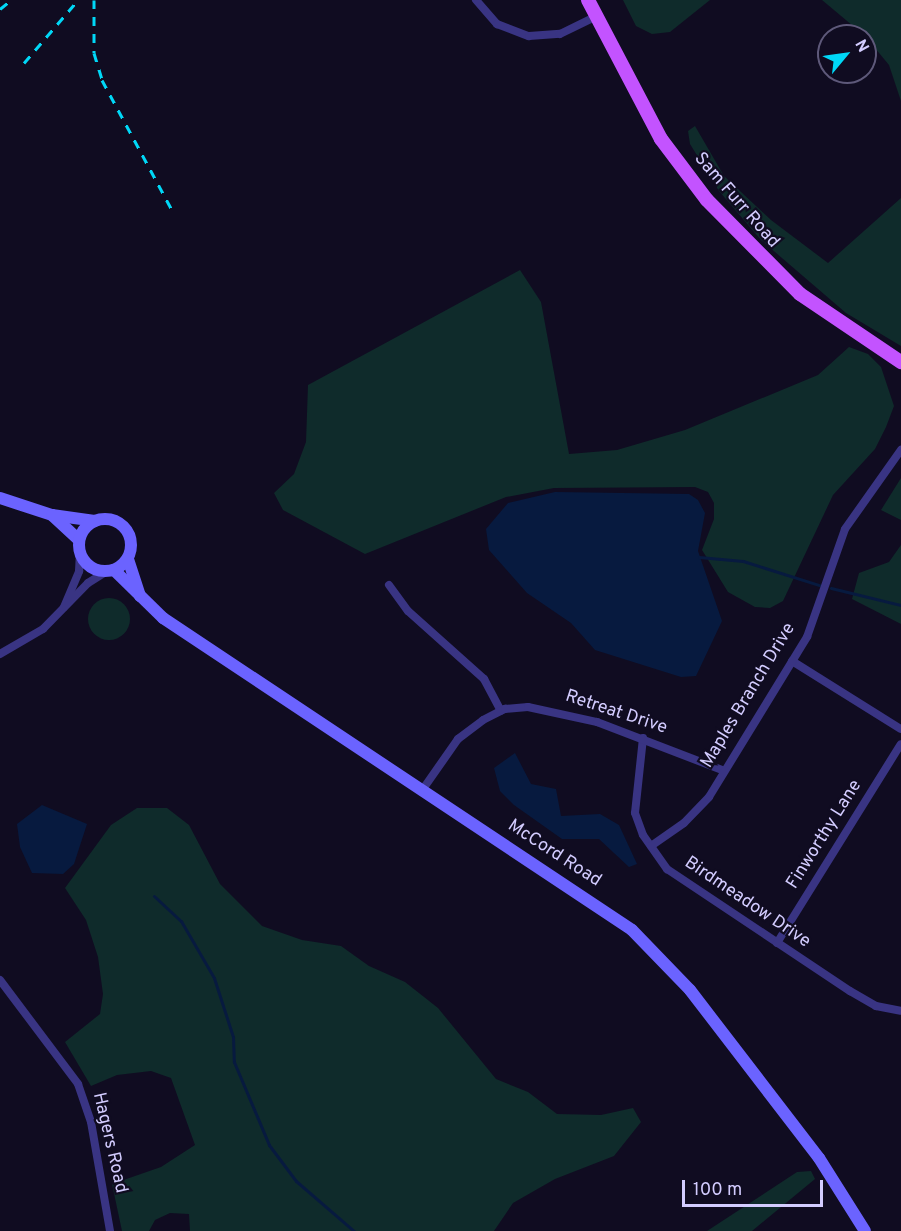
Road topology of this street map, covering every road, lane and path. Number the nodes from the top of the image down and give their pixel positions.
1 (476, 0) edge
2 (588, 0) edge
3 (600, 0) edge
4 (599, 15) junction
5 (901, 362) edge
6 (901, 450) edge
7 (0, 498) edge
8 (52, 515) junction
9 (95, 521) junction
10 (79, 545) junction
11 (128, 560) junction
12 (110, 570) junction
13 (389, 585) dead end
14 (140, 596) junction
15 (64, 607) junction
16 (0, 654) edge
17 (792, 661) junction
18 (501, 711) junction
19 (901, 729) edge
20 (643, 738) junction
21 (901, 744) edge
22 (722, 770) junction
23 (423, 789) junction
24 (651, 846) junction
25 (777, 944) junction
26 (0, 980) edge
27 (901, 1011) edge
28 (110, 1231) edge
29 (865, 1231) edge

1 - 4 street
2 - 4 main road, Sam Furr Road
3 - 4 main road
4 - 5 main road, Sam Furr Road
6 - 17 street, Maples Branch Drive
7 - 8 street, McCord Road
8 - 9 street, McCord Road
8 - 10 street, McCord Road
9 - 10 street
9 - 11 street, McCord Road
10 - 12 street, McCord Road
10 - 15 street
11 - 12 street
11 - 14 street, McCord Road
12 - 14 street, McCord Road
12 - 15 street
13 - 18 street
14 - 23 street, McCord Road
15 - 16 street
17 - 19 street
17 - 22 street, Maples Branch Drive
18 - 20 street, Retreat Drive
18 - 23 street
20 - 22 street, Retreat Drive
20 - 24 street, Birdmeadow Drive
21 - 25 street, Finworthy Lane
22 - 24 street, Maples Branch Drive
23 - 29 street, McCord Road
24 - 25 street, Birdmeadow Drive
25 - 27 street, Birdmeadow Drive
26 - 28 street, Hagers Road

